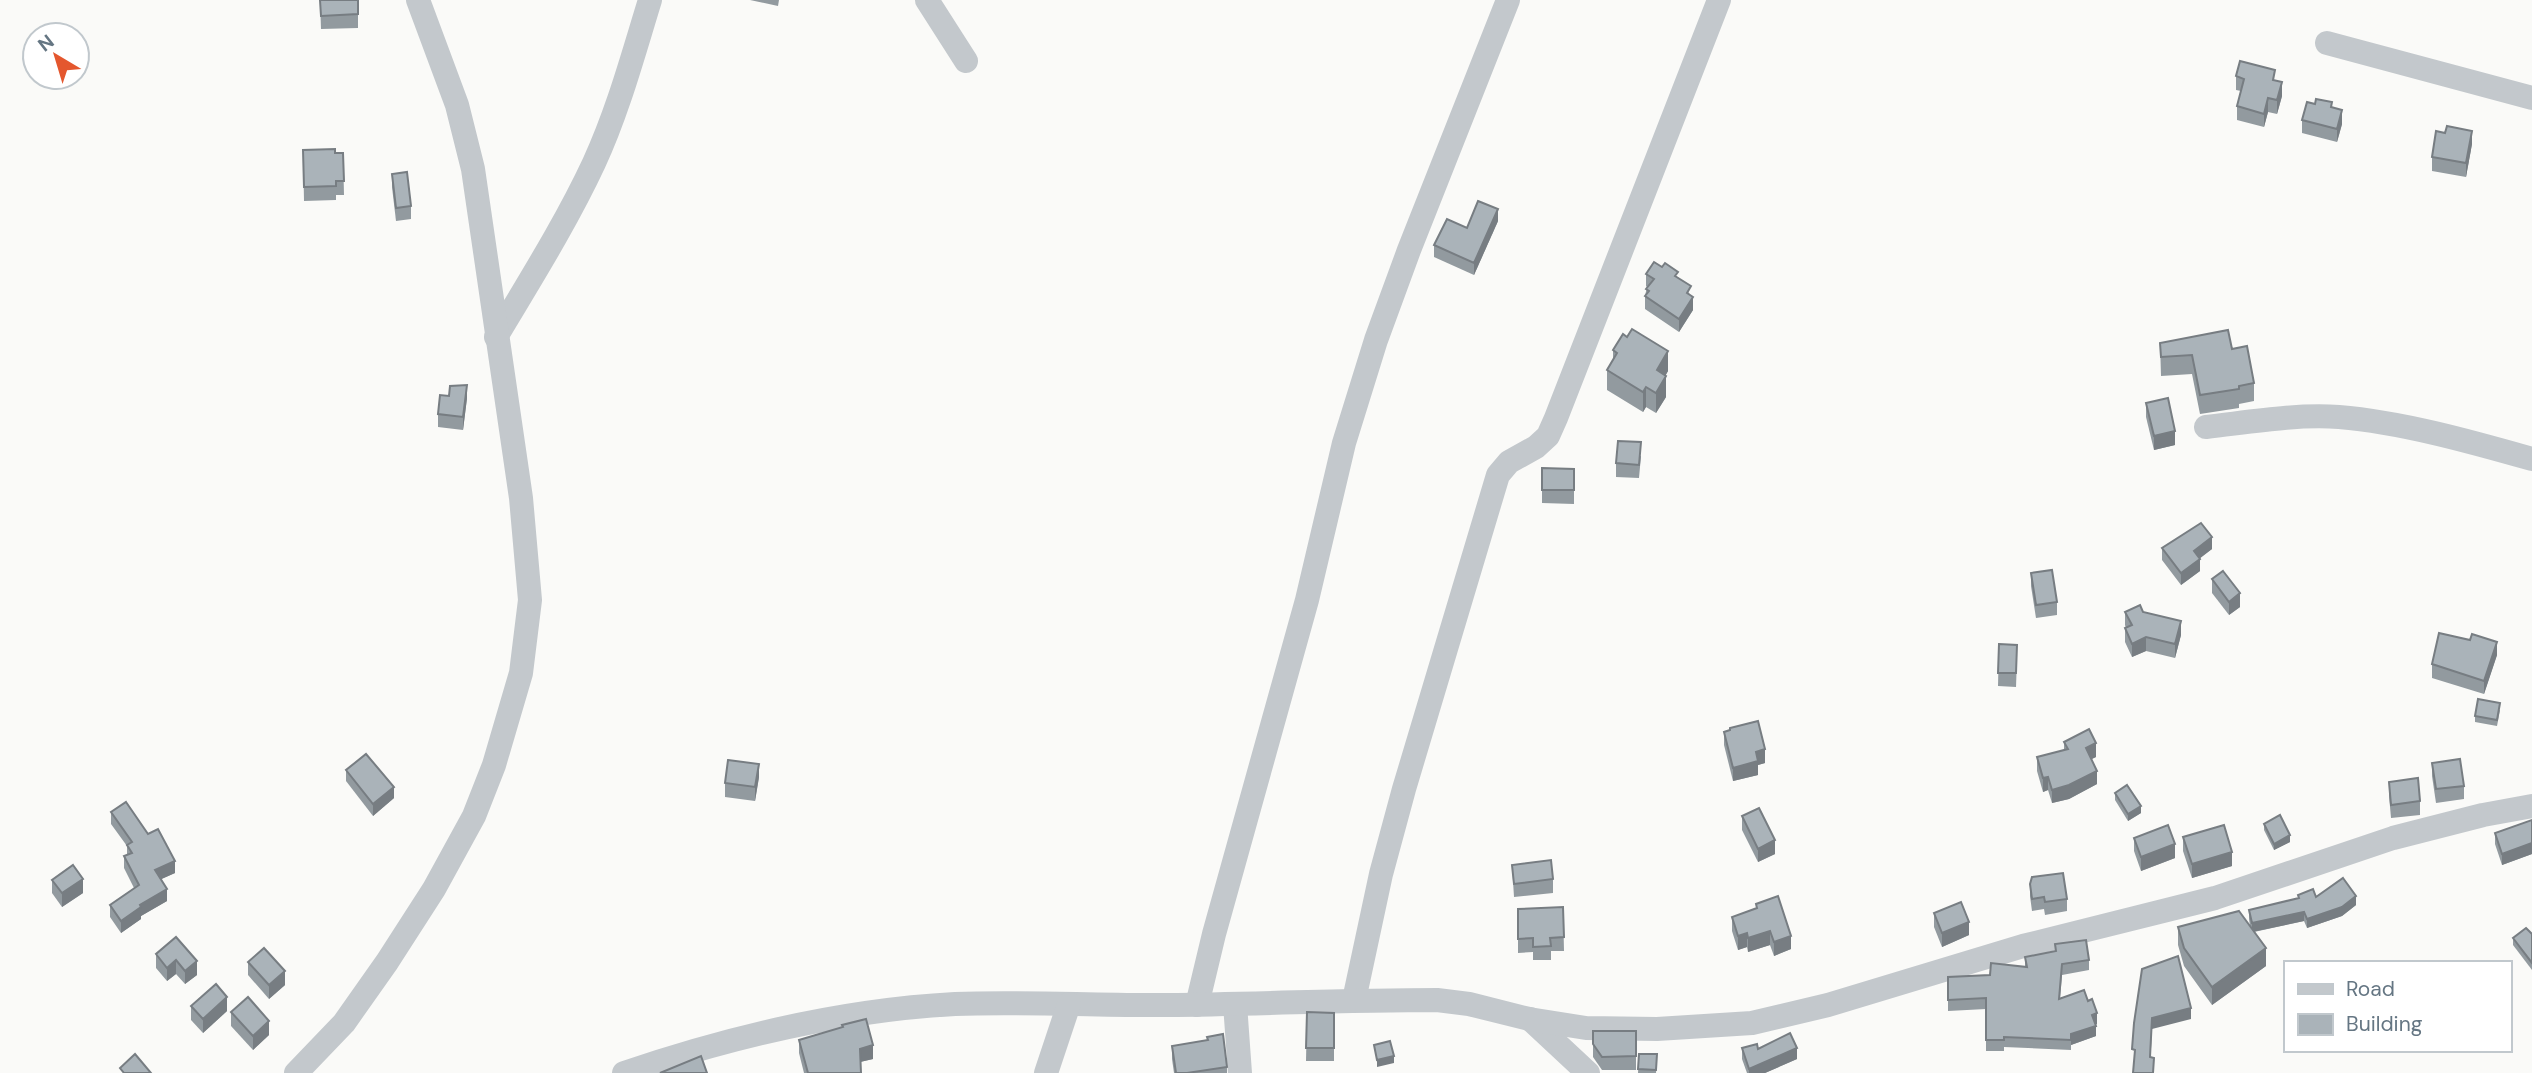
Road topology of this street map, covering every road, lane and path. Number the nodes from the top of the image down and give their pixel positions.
1 (418, 0) edge
2 (650, 0) edge
3 (927, 0) edge
4 (1508, 0) edge
5 (1719, 0) edge
6 (2327, 43) dead end
7 (966, 61) dead end
8 (2532, 98) edge
9 (496, 337) junction
10 (2206, 427) dead end
11 (2532, 459) edge
12 (2532, 806) edge
13 (1354, 1000) junction
14 (1069, 1004) junction
15 (1235, 1004) junction
16 (1197, 1005) junction
17 (1529, 1019) junction
18 (296, 1073) edge
19 (624, 1073) edge
20 (1046, 1073) edge
21 (1240, 1073) edge
22 (1588, 1073) edge

1 - 9 street
2 - 9 street
3 - 7 street
4 - 16 street
5 - 13 street
6 - 8 street
9 - 18 street
10 - 11 street
12 - 17 street
13 - 15 street
13 - 17 street
14 - 16 street
14 - 19 street
14 - 20 street
15 - 16 street
15 - 21 street
17 - 22 street

